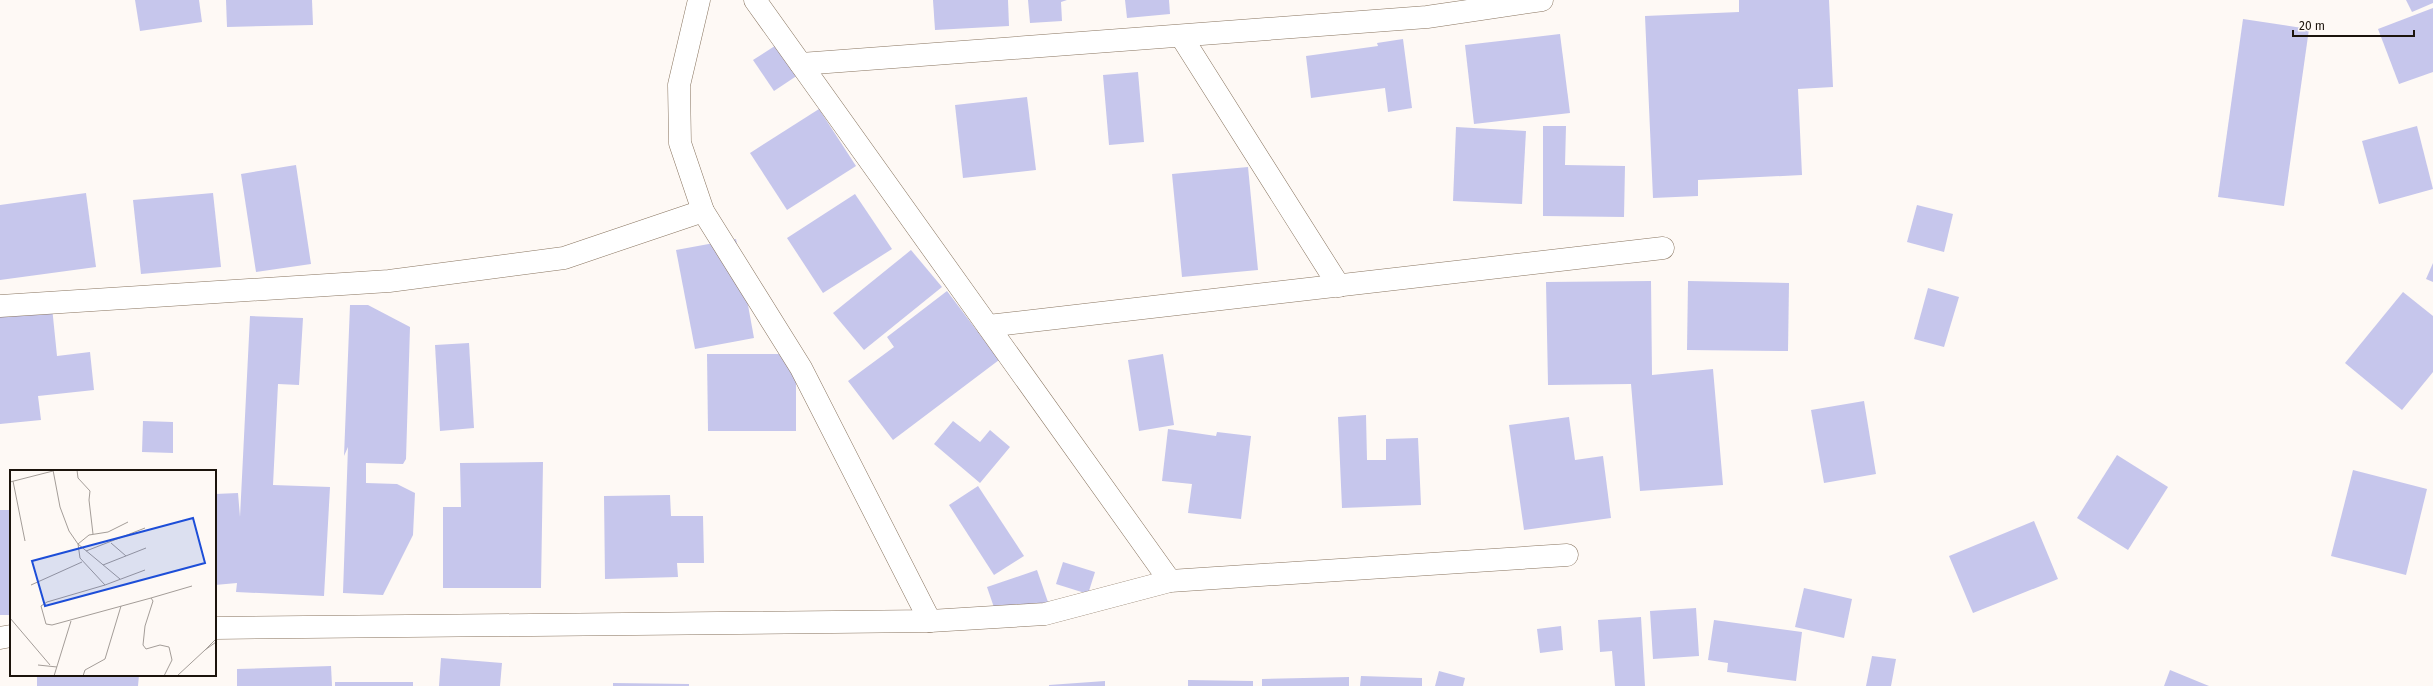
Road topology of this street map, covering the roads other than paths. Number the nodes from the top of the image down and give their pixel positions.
1 (699, 0) edge
2 (756, 0) edge
3 (1542, 0) edge
4 (1181, 36) junction
5 (801, 64) junction
6 (703, 210) junction
7 (1663, 248) dead end
8 (1339, 286) junction
9 (0, 306) edge
10 (988, 326) junction
11 (1567, 555) dead end
12 (1170, 581) junction
13 (930, 621) junction
14 (216, 628) edge
15 (10, 636) edge
16 (0, 638) edge

1 - 6 street
2 - 5 street
3 - 4 street
4 - 5 street
4 - 8 street
5 - 10 street
6 - 9 street
6 - 13 street
7 - 8 street
8 - 10 street
10 - 12 street
11 - 12 street
12 - 13 street
13 - 14 street
15 - 16 street

